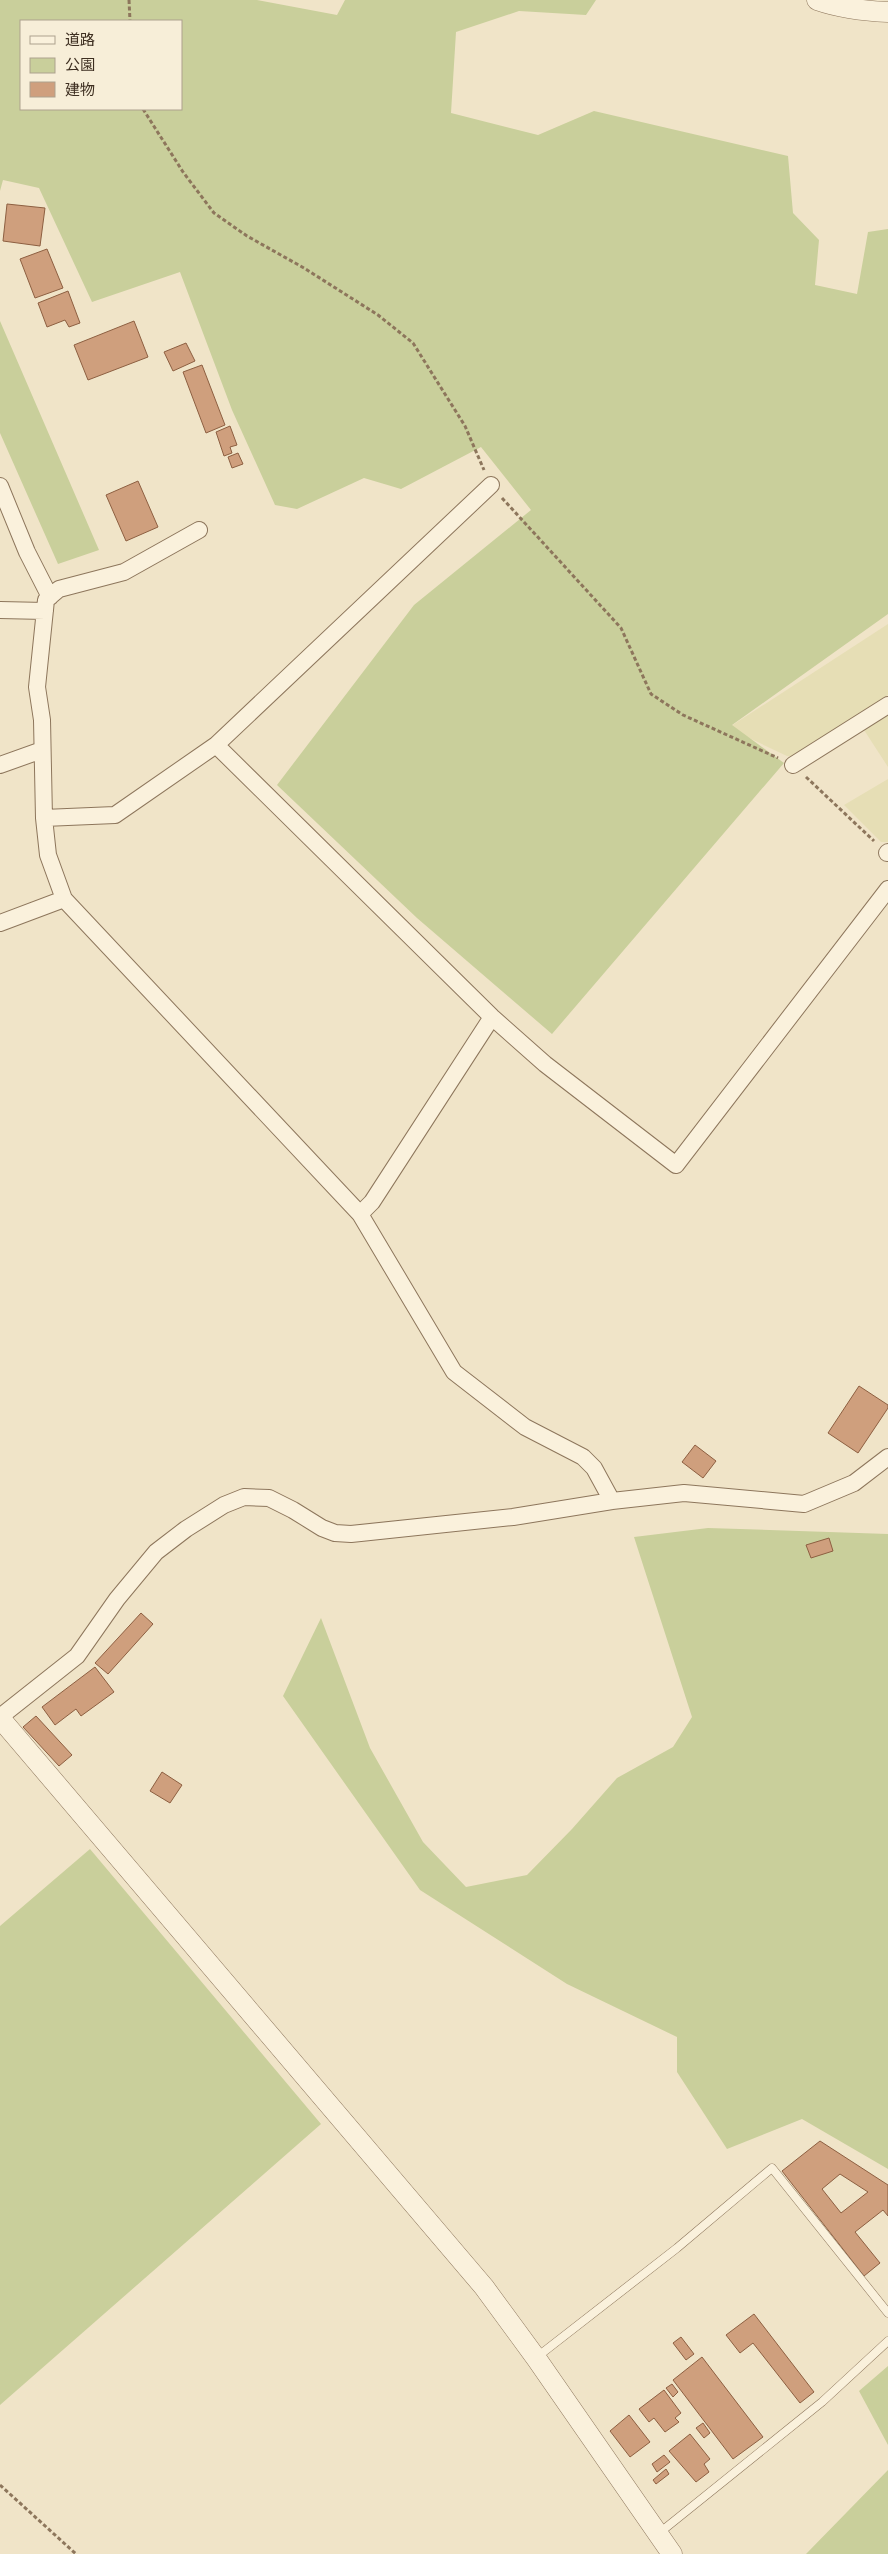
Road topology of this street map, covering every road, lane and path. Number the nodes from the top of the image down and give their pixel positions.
1 (129, 0) edge
2 (817, 0) edge
3 (888, 12) edge
4 (130, 20) edge
5 (144, 110) edge
6 (0, 486) edge
7 (491, 486) junction
8 (199, 530) dead end
9 (48, 604) junction
10 (0, 610) edge
11 (888, 705) edge
12 (216, 746) junction
13 (42, 750) junction
14 (0, 764) edge
15 (793, 765) junction
16 (44, 818) junction
17 (887, 853) edge
18 (888, 889) edge
19 (64, 899) junction
20 (0, 923) edge
21 (492, 1017) junction
22 (360, 1214) junction
23 (888, 1457) edge
24 (612, 1501) junction
25 (0, 1717) edge
26 (888, 2313) edge
27 (888, 2341) edge
28 (536, 2358) junction
29 (0, 2485) edge
30 (658, 2534) junction
31 (76, 2554) edge
32 (672, 2554) edge

1 - 4 path
2 - 3 street
5 - 7 path
6 - 9 street
7 - 12 street
7 - 15 path
8 - 9 street
9 - 10 street
9 - 13 street
11 - 15 street
12 - 16 street
12 - 21 street
13 - 14 street
13 - 16 street
15 - 17 path
16 - 19 street
18 - 21 street
19 - 20 street
19 - 22 street
21 - 22 street
22 - 24 street
23 - 24 street
24 - 25 street
25 - 28 street
26 - 28 lane
27 - 30 lane
28 - 30 street
29 - 31 path
30 - 32 street

